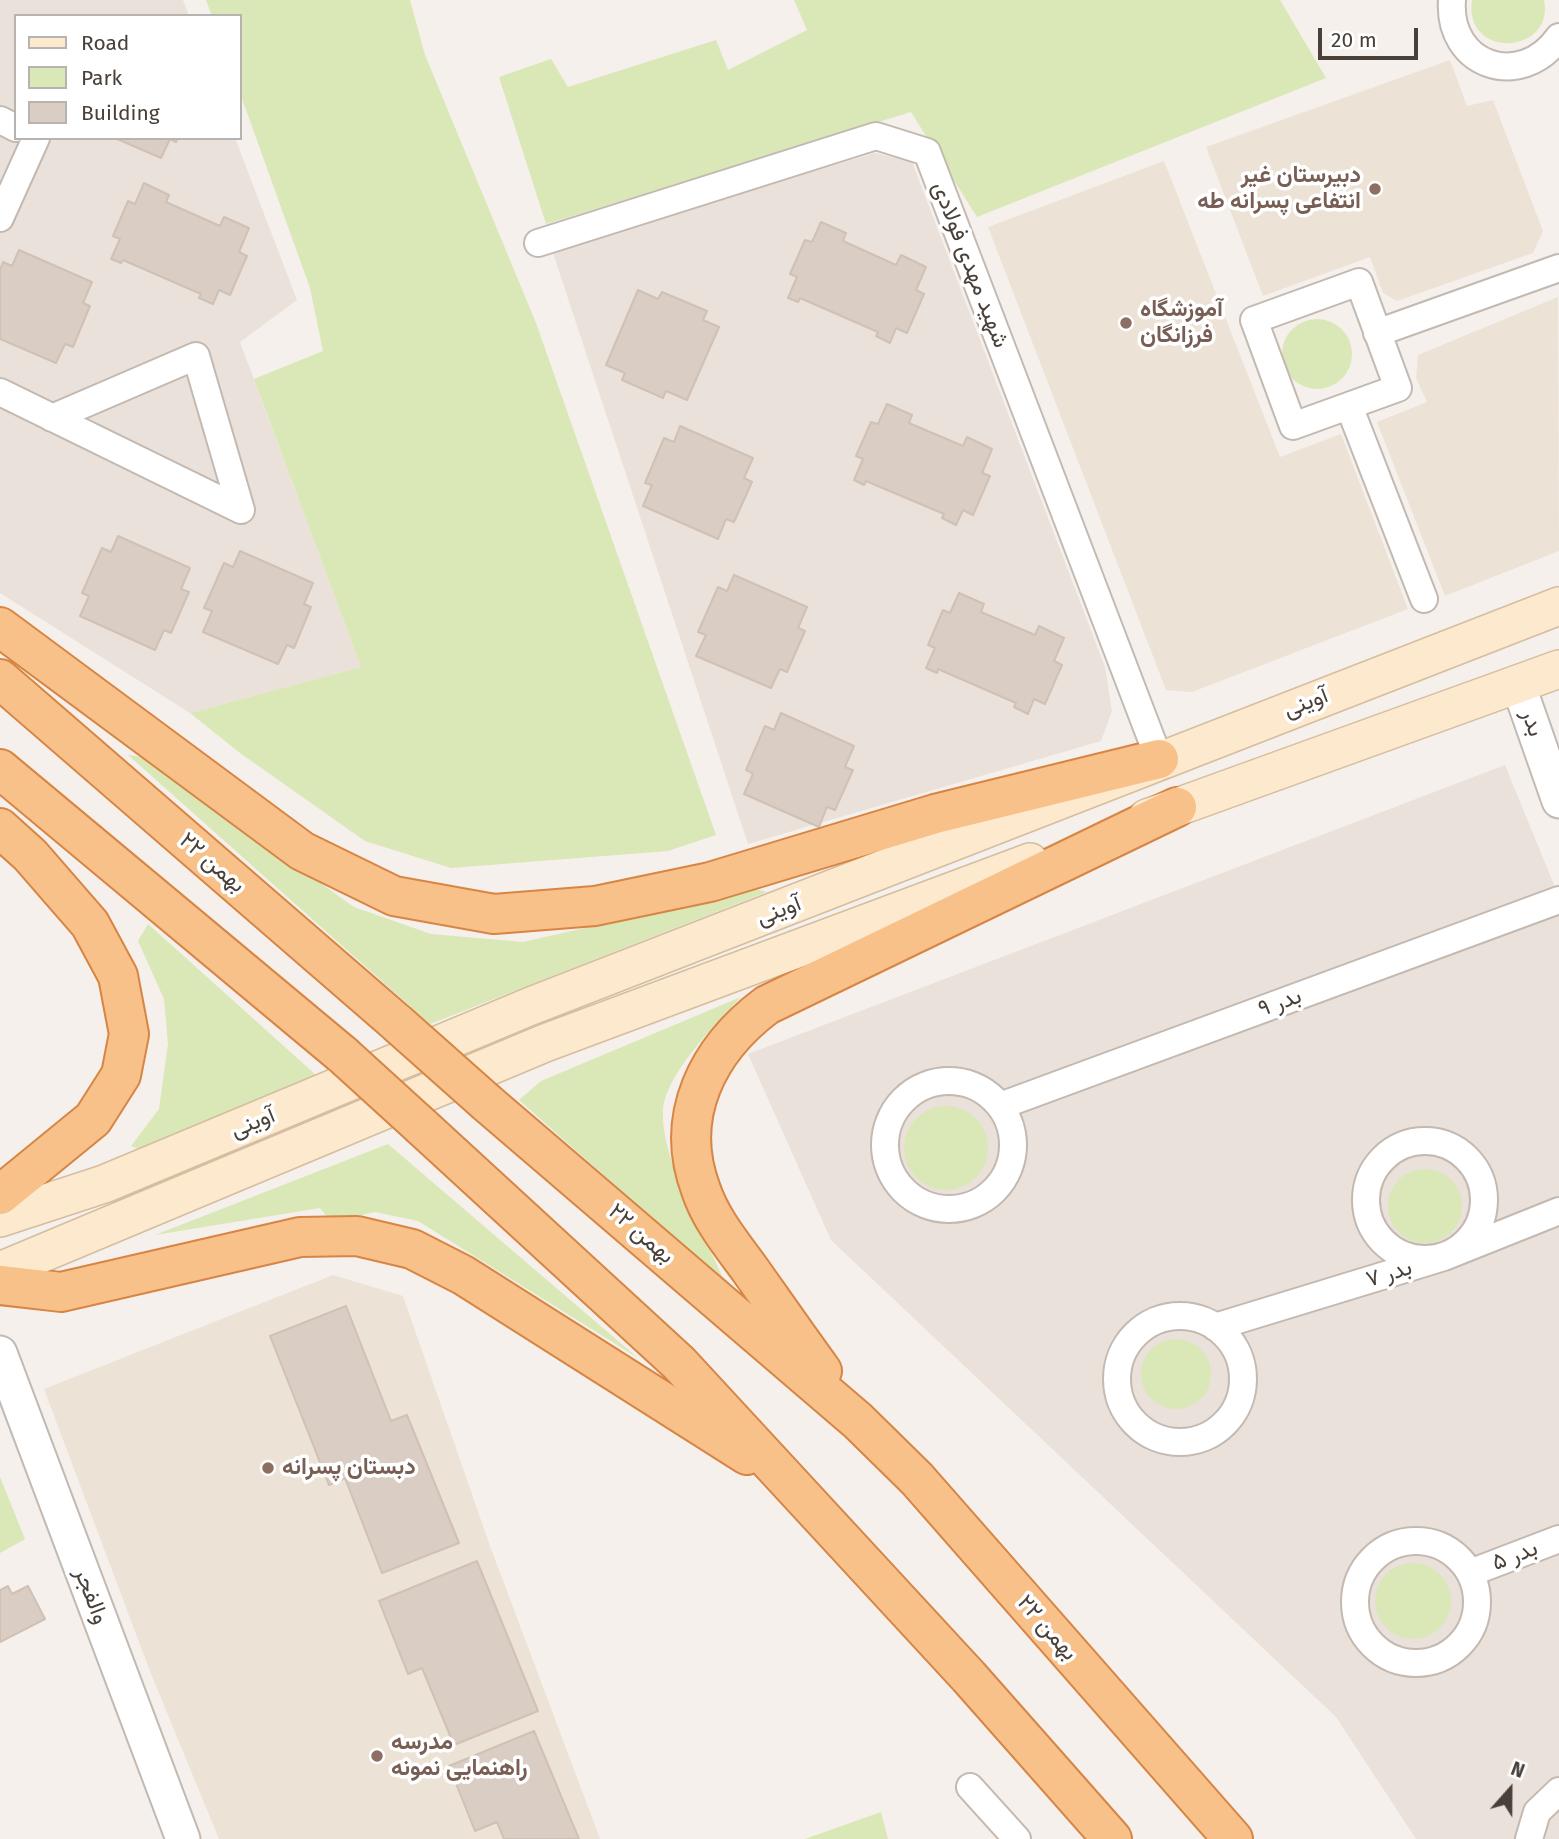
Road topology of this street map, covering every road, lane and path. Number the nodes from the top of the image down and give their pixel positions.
1 (1452, 0) edge
2 (1559, 37) edge
3 (35, 140) edge
4 (0, 218) edge
5 (538, 243) dead end
6 (1559, 268) edge
7 (1377, 333) junction
8 (0, 392) edge
9 (1349, 406) junction
10 (52, 418) junction
11 (1424, 599) dead end
12 (1559, 606) edge
13 (0, 627) edge
14 (1559, 668) edge
15 (0, 679) edge
16 (1518, 684) junction
17 (1159, 759) junction
18 (0, 769) edge
19 (1559, 801) edge
20 (1177, 807) junction
21 (0, 828) edge
22 (1559, 900) edge
23 (1000, 1106) junction
24 (0, 1195) edge
25 (1559, 1212) edge
26 (0, 1218) edge
27 (1444, 1257) junction
28 (0, 1271) edge
29 (0, 1285) edge
30 (1215, 1327) junction
31 (0, 1353) edge
32 (858, 1421) junction
33 (792, 1483) junction
34 (1559, 1539) edge
35 (1470, 1573) junction
36 (970, 1787) dead end
37 (1559, 1791) edge
38 (183, 1839) edge
39 (1017, 1839) edge
40 (1112, 1839) edge
41 (1233, 1839) edge
42 (1530, 1839) edge

1 - 2 street
3 - 4 street
5 - 17 street, شهید مهدی فولادی
6 - 7 street
7 - 9 street
7 - 9 street
8 - 10 street
9 - 11 street
10 - 10 street
12 - 17 main road, آوینی
13 - 17 highway
14 - 16 main road, آوینی
15 - 32 highway, ۲۲ بهمن, bridge
16 - 19 street, بدر
16 - 20 main road, آوینی
17 - 26 main road, آوینی
18 - 33 highway, bridge
20 - 28 main road, آوینی
20 - 32 highway
21 - 24 highway
22 - 23 street, بدر ۹
23 - 23 street
25 - 27 street, بدر ۷
27 - 27 street
27 - 30 street, بدر ۷
29 - 33 highway
30 - 30 street
31 - 38 street, والفجر
32 - 41 highway, ۲۲ بهمن
33 - 40 highway
34 - 35 street, بدر ۵
35 - 35 street
36 - 39 street
37 - 42 street

